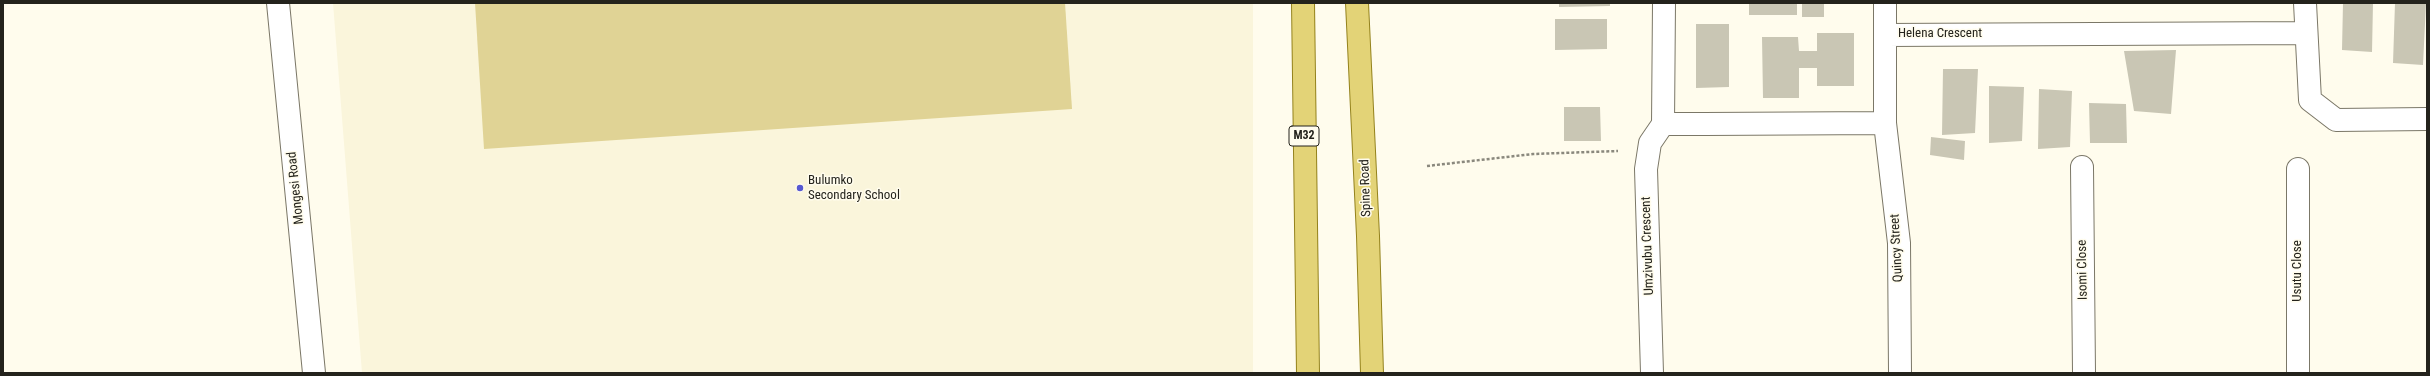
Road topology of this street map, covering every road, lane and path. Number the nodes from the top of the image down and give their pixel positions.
1 (278, 3) edge
2 (1303, 3) edge
3 (1357, 3) edge
4 (1664, 3) edge
5 (1886, 3) edge
6 (2306, 3) edge
7 (2306, 33) junction
8 (1885, 35) junction
9 (2427, 120) edge
10 (1885, 123) junction
11 (1662, 124) junction
12 (1648, 156) junction
13 (1428, 166) dead end
14 (2082, 167) dead end
15 (2298, 169) dead end
16 (314, 373) edge
17 (1308, 373) edge
18 (1372, 373) edge
19 (1652, 373) edge
20 (1900, 373) edge
21 (2084, 373) edge
22 (2298, 373) edge

1 - 16 street, Mongesi Road
2 - 17 main road, M32
3 - 18 main road, Spine Road
4 - 11 street
5 - 8 street
6 - 7 street
7 - 8 street, Helena Crescent
7 - 9 street
8 - 10 street, Helena Crescent
10 - 11 street
10 - 20 street, Quincy Street
11 - 12 street, Umzivubu Crescent
12 - 13 path
12 - 19 street, Umzivubu Crescent
14 - 21 street, Isomi Close
15 - 22 street, Usutu Close

